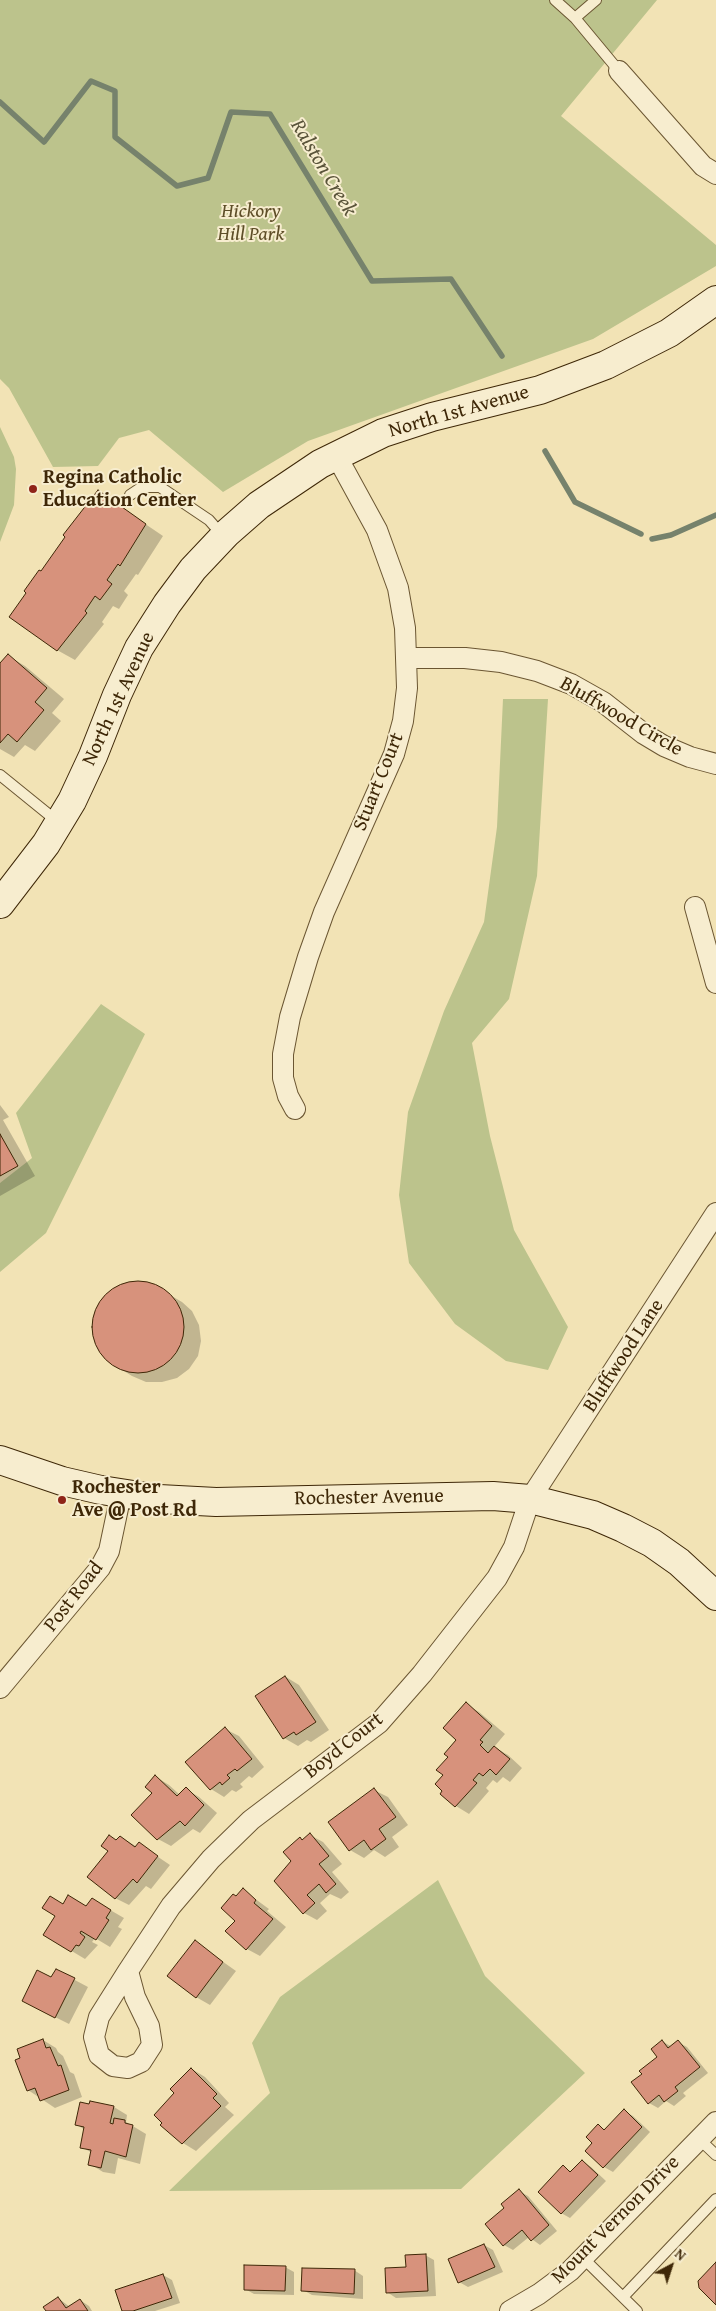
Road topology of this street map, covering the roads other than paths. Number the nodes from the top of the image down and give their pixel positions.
1 (555, 0) edge
2 (596, 0) edge
3 (575, 18) junction
4 (619, 71) joint
5 (716, 174) edge
6 (716, 300) edge
7 (336, 455) junction
8 (130, 495) dead end
9 (224, 536) junction
10 (407, 658) junction
11 (716, 764) edge
12 (0, 775) edge
13 (59, 822) junction
14 (0, 904) edge
15 (694, 907) dead end
16 (716, 983) edge
17 (295, 1109) dead end
18 (716, 1213) edge
19 (0, 1460) edge
20 (121, 1494) junction
21 (530, 1499) junction
22 (716, 1596) edge
23 (0, 1688) edge
24 (128, 1971) dead end
25 (716, 2122) edge
26 (698, 2138) junction
27 (716, 2155) edge
28 (716, 2199) edge
29 (583, 2258) junction
30 (623, 2297) junction
31 (510, 2311) edge
32 (637, 2311) edge

1 - 3 lane
2 - 3 lane
3 - 4 lane
4 - 5 street
6 - 7 main road, North 1st Avenue
7 - 9 main road, North 1st Avenue
7 - 10 street, Stuart Court
8 - 9 lane
9 - 13 main road, North 1st Avenue
10 - 11 street, Bluffwood Circle
10 - 17 street, Stuart Court
12 - 13 lane
13 - 14 main road, North 1st Avenue
15 - 16 street
18 - 21 street, Bluffwood Lane
19 - 20 main road, Rochester Avenue
20 - 21 main road, Rochester Avenue
20 - 23 street, Post Road
21 - 22 main road, Rochester Avenue
21 - 24 street, Boyd Court
25 - 26 street, Mount Vernon Drive
26 - 27 lane
26 - 29 street, Mount Vernon Drive
28 - 30 lane
29 - 30 lane
29 - 31 street, Mount Vernon Drive
30 - 32 lane

